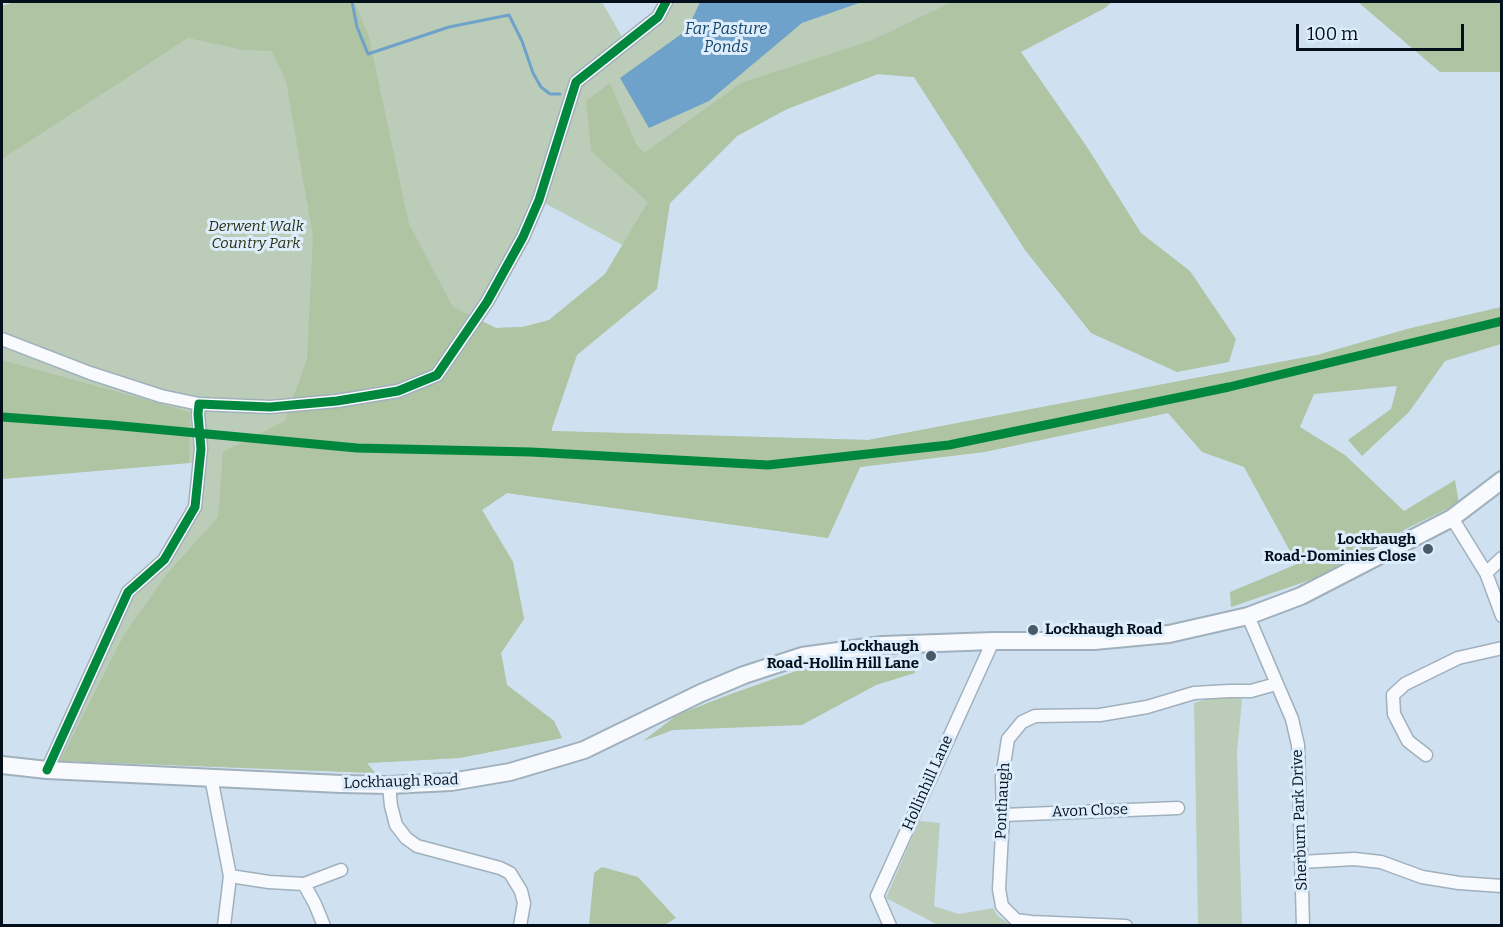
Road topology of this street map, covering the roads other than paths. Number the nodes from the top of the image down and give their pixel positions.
1 (666, 2) edge
2 (2, 339) edge
3 (199, 409) junction
4 (1502, 480) edge
5 (1452, 518) junction
6 (1502, 558) edge
7 (1486, 573) junction
8 (1248, 616) junction
9 (1502, 616) edge
10 (993, 641) junction
11 (1502, 648) edge
12 (1276, 684) junction
13 (1426, 755) dead end
14 (2, 765) edge
15 (47, 770) junction
16 (211, 777) junction
17 (389, 785) junction
18 (1178, 808) dead end
19 (1003, 815) junction
20 (1301, 862) junction
21 (341, 870) dead end
22 (230, 876) junction
23 (304, 884) junction
24 (1502, 885) edge
25 (224, 926) edge
26 (324, 926) edge
27 (520, 926) edge
28 (890, 926) edge
29 (1126, 926) edge
30 (1303, 926) edge

1 - 3 street
2 - 3 street
3 - 15 street
4 - 5 main road, Lockhaugh Road
5 - 7 street
5 - 8 main road, Lockhaugh Road
6 - 7 street
7 - 9 street
8 - 10 main road, Lockhaugh Road
8 - 12 street, Sherburn Park Drive
10 - 17 main road, Lockhaugh Road
10 - 28 street, Hollinhill Lane
11 - 13 street
12 - 19 street, Ponthaugh
12 - 20 street, Sherburn Park Drive
14 - 15 main road, Lockhaugh Road
15 - 16 main road, Lockhaugh Road
16 - 17 main road, Lockhaugh Road
16 - 22 street
17 - 27 street
18 - 19 street, Avon Close
19 - 29 street, Ponthaugh
20 - 24 street
20 - 30 street, Sherburn Park Drive
21 - 23 street
22 - 23 street
22 - 25 street
23 - 26 street

